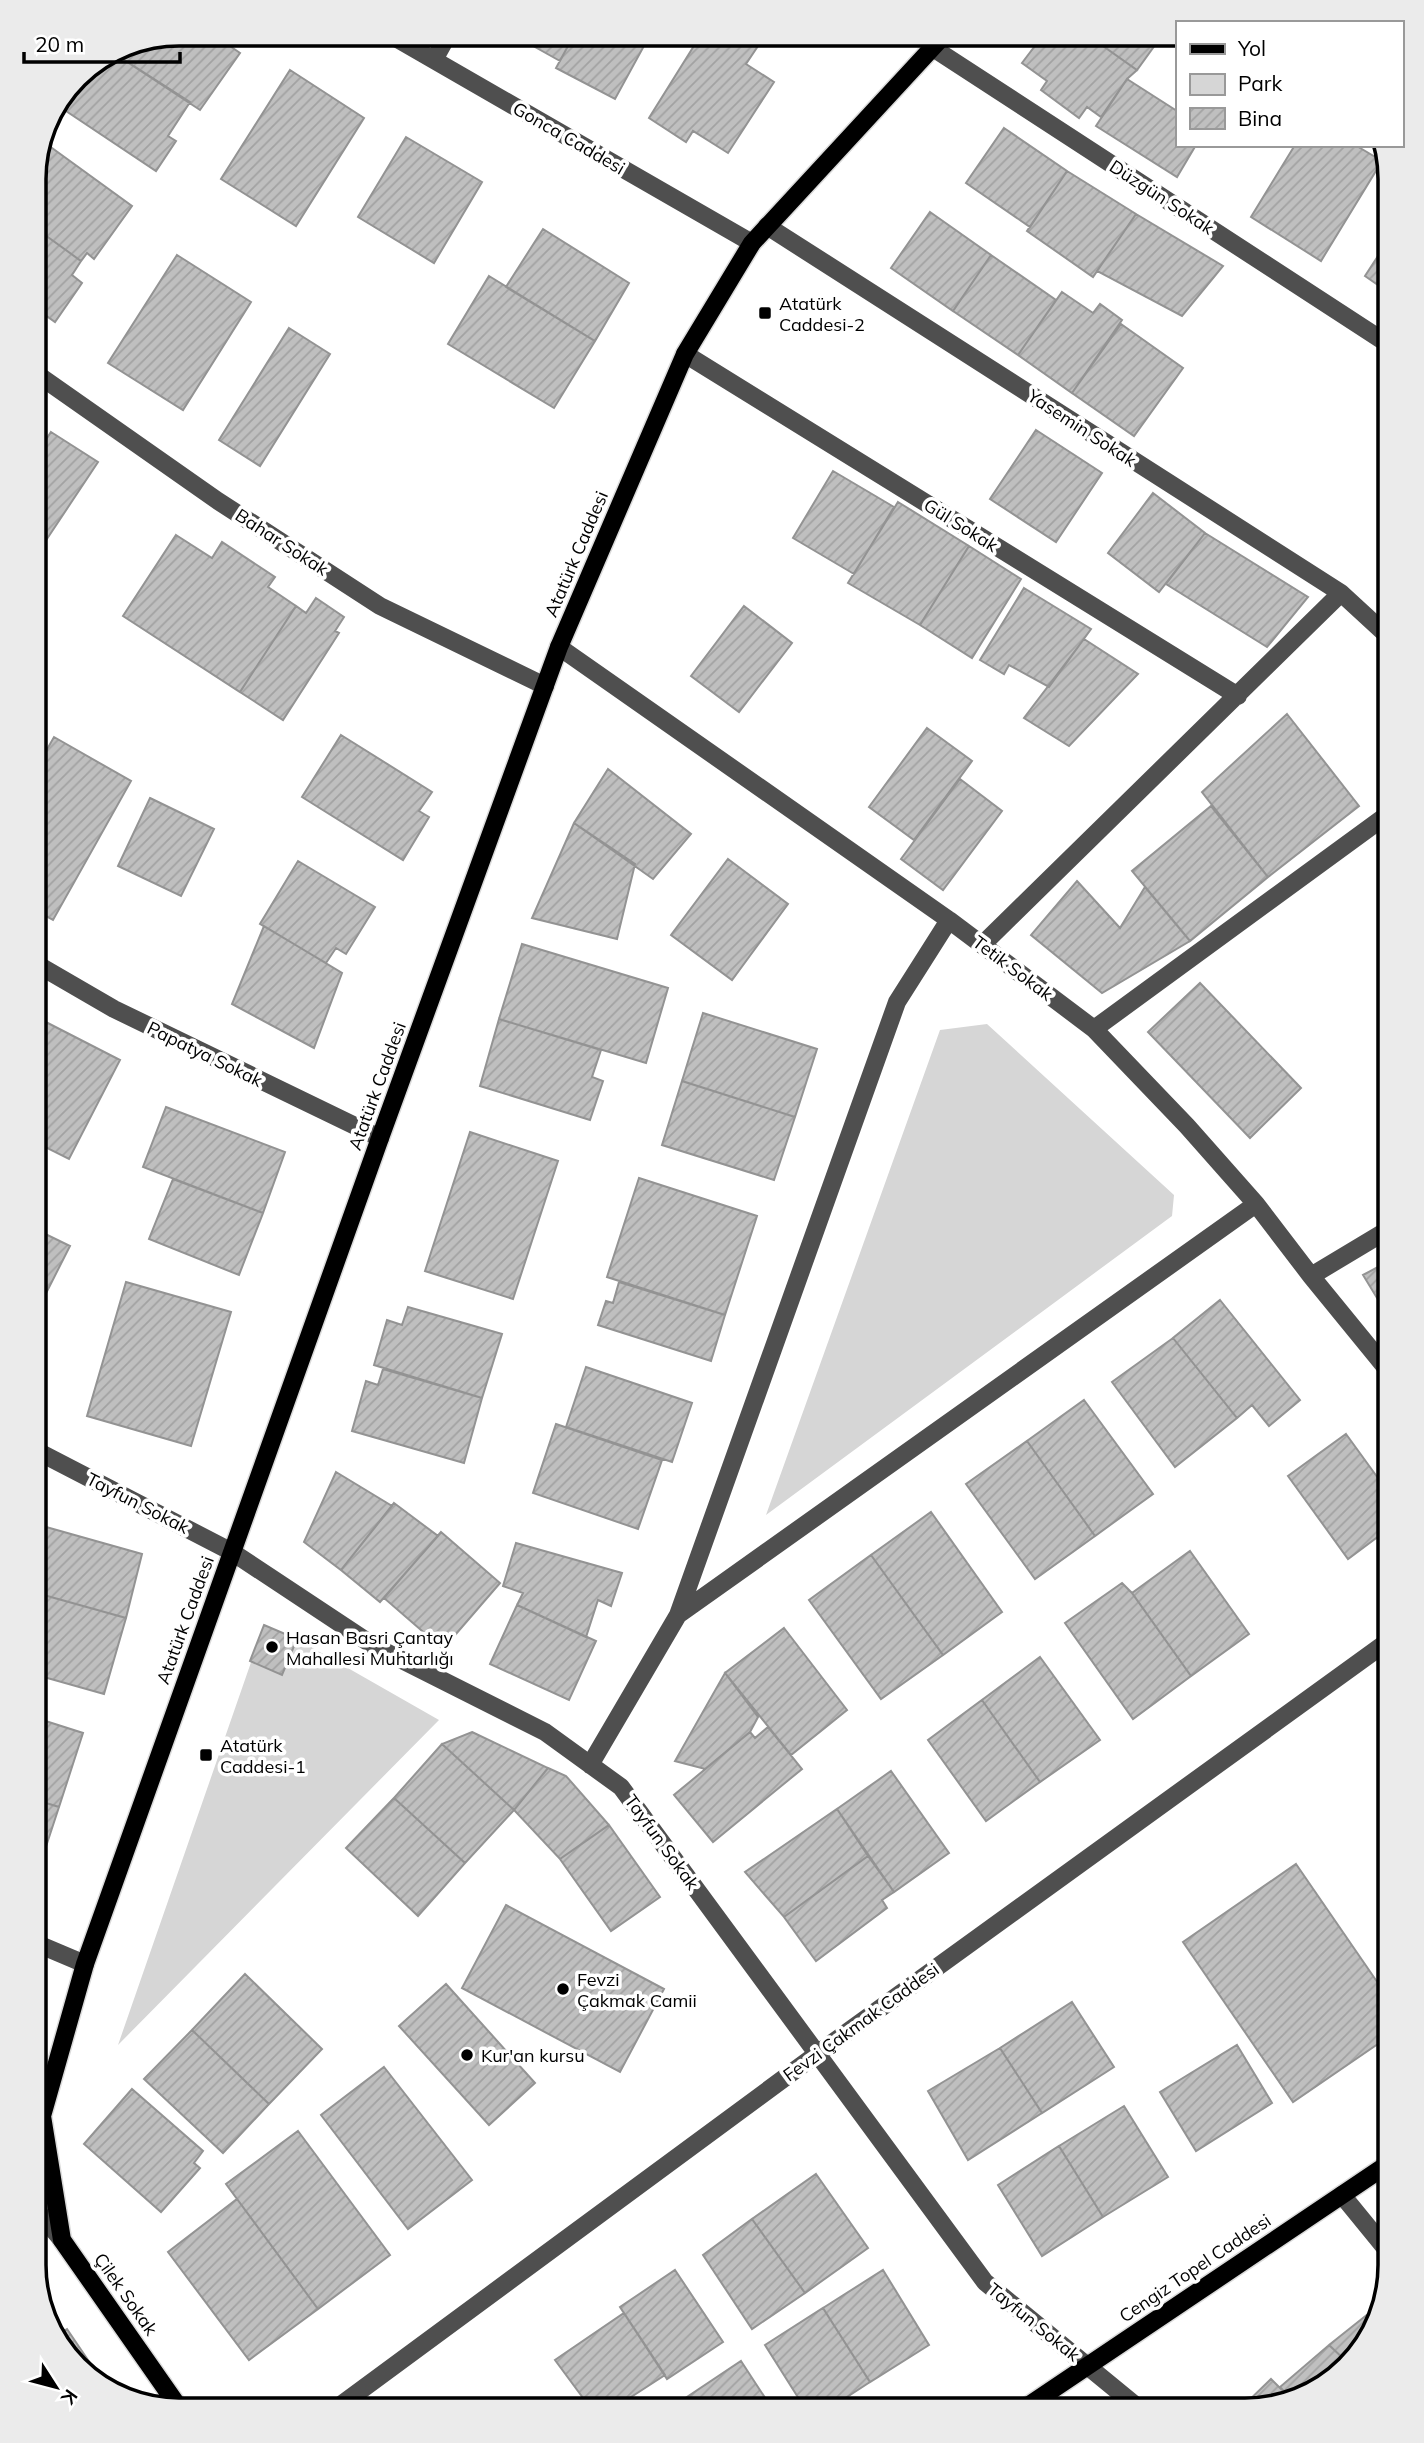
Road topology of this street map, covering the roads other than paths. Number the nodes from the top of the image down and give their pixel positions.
1 (410, 46) edge
2 (442, 46) edge
3 (933, 48) joint
4 (434, 60) junction
5 (767, 226) junction
6 (752, 243) junction
7 (1378, 338) edge
8 (685, 354) junction
9 (46, 380) edge
10 (1341, 593) junction
11 (1378, 627) edge
12 (559, 647) junction
13 (545, 686) junction
14 (1238, 696) junction
15 (1378, 821) edge
16 (949, 920) junction
17 (982, 945) junction
18 (46, 970) edge
19 (1094, 1029) junction
20 (380, 1138) junction
21 (1256, 1204) junction
22 (1378, 1236) edge
23 (1311, 1276) junction
24 (1378, 1358) edge
25 (46, 1456) edge
26 (232, 1552) junction
27 (678, 1615) junction
28 (1378, 1648) edge
29 (590, 1765) junction
30 (46, 1948) edge
31 (85, 1965) junction
32 (817, 2054) junction
33 (46, 2102) edge
34 (46, 2141) edge
35 (1378, 2171) edge
36 (1342, 2195) junction
37 (46, 2221) edge
38 (1378, 2239) edge
39 (62, 2240) junction
40 (1088, 2366) junction
41 (172, 2397) edge
42 (351, 2397) edge
43 (1041, 2398) edge
44 (1126, 2398) edge

1 - 4 street, Gonca Caddesi
2 - 4 street
3 - 5 main road, Atatürk Caddesi
3 - 7 street, Düzgün Sokak
4 - 6 street, Gonca Caddesi
5 - 6 main road, Atatürk Caddesi
5 - 10 street, Yasemin Sokak
6 - 8 main road, Atatürk Caddesi
8 - 12 main road, Atatürk Caddesi
8 - 14 street, Gül Sokak
9 - 13 street, Bahar Sokak
10 - 11 street, Yasemin Sokak
10 - 14 street
12 - 13 main road, Atatürk Caddesi
12 - 16 street, Tetik Sokak
13 - 20 main road, Atatürk Caddesi
14 - 17 street
15 - 19 street
16 - 17 street, Tetik Sokak
16 - 27 street
17 - 19 street, Tetik Sokak
18 - 20 street, Papatya Sokak
19 - 21 street, Tetik Sokak
20 - 26 main road, Atatürk Caddesi
21 - 23 street, Tetik Sokak
21 - 27 street
22 - 23 street
23 - 24 street, Tetik Sokak
25 - 26 street, Tayfun Sokak
26 - 29 street, Tayfun Sokak
26 - 31 main road, Atatürk Caddesi
27 - 29 street
28 - 32 street, Fevzi Çakmak Caddesi
29 - 32 street, Tayfun Sokak
30 - 31 street
31 - 33 main road, Atatürk Caddesi
32 - 40 street, Tayfun Sokak
32 - 42 street, Fevzi Çakmak Caddesi
34 - 39 main road, Atatürk Caddesi
35 - 36 main road, Cengiz Topel Caddesi
36 - 38 street
36 - 40 main road, Cengiz Topel Caddesi
37 - 39 street, Çilek Sokak
39 - 41 main road, Çilek Sokak
40 - 43 main road, Cengiz Topel Caddesi
40 - 44 street, Tayfun Sokak

